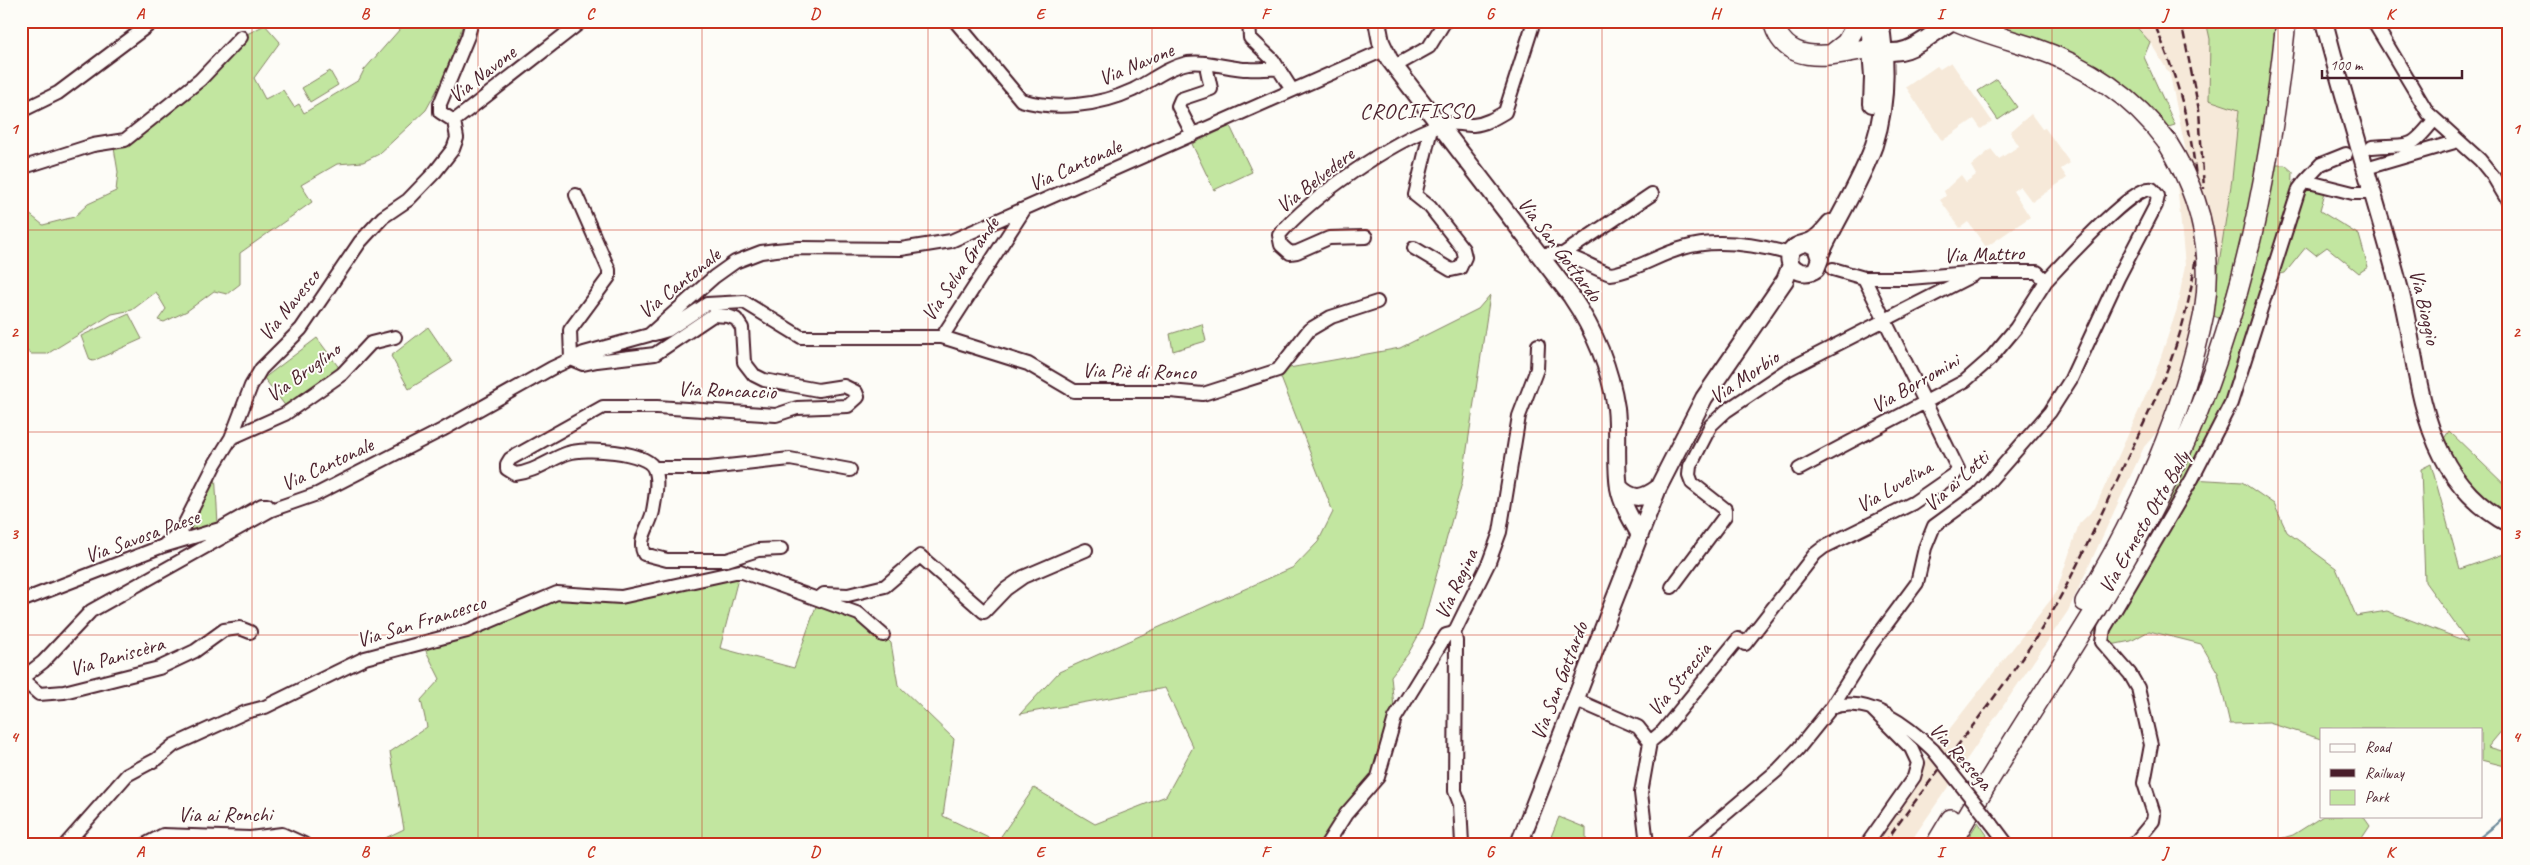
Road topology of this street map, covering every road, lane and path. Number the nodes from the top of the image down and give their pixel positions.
1 (154, 21) edge
2 (472, 21) edge
3 (582, 21) edge
4 (955, 21) edge
5 (1249, 21) edge
6 (1377, 21) edge
7 (1446, 21) edge
8 (1534, 21) edge
9 (1773, 21) edge
10 (1859, 21) edge
11 (1869, 21) edge
12 (1880, 21) edge
13 (2286, 21) edge
14 (2320, 21) edge
15 (2324, 21) edge
16 (2373, 21) edge
17 (1952, 23) edge
18 (241, 37) dead end
19 (1918, 44) junction
20 (1880, 49) junction
21 (1384, 50) junction
22 (1832, 54) junction
23 (1395, 66) junction
24 (1279, 69) junction
25 (1207, 70) dead end
26 (2338, 75) junction
27 (1292, 90) junction
28 (1883, 107) junction
29 (21, 110) edge
30 (2434, 120) junction
31 (454, 121) junction
32 (1435, 127) junction
33 (1193, 135) junction
34 (2458, 141) junction
35 (2372, 146) dead end
36 (2346, 154) dead end
37 (21, 168) edge
38 (2366, 168) junction
39 (1860, 175) junction
40 (2305, 181) junction
41 (2155, 191) joint
42 (2374, 193) junction
43 (1652, 194) dead end
44 (576, 195) dead end
45 (2509, 203) edge
46 (1843, 208) junction
47 (1024, 210) junction
48 (1366, 237) dead end
49 (1414, 248) dead end
50 (1563, 254) junction
51 (1540, 255) junction
52 (1811, 263) junction
53 (1980, 272) junction
54 (1864, 278) junction
55 (2046, 281) junction
56 (1377, 302) dead end
57 (1886, 322) junction
58 (649, 336) junction
59 (395, 337) dead end
60 (942, 337) junction
61 (1538, 345) dead end
62 (571, 359) junction
63 (1926, 403) junction
64 (231, 438) junction
65 (654, 468) junction
66 (1799, 469) dead end
67 (850, 470) dead end
68 (1619, 487) junction
69 (1658, 488) junction
70 (271, 510) junction
71 (2509, 524) edge
72 (1639, 533) junction
73 (163, 546) junction
74 (780, 549) dead end
75 (1086, 550) dead end
76 (1672, 587) dead end
77 (819, 598) junction
78 (21, 601) edge
79 (250, 632) dead end
80 (1454, 633) junction
81 (884, 635) dead end
82 (1741, 642) joint
83 (21, 679) edge
84 (1574, 699) junction
85 (1831, 708) junction
86 (1872, 709) junction
87 (1650, 742) junction
88 (66, 844) edge
89 (146, 844) edge
90 (304, 844) edge
91 (1327, 844) edge
92 (1462, 844) edge
93 (1519, 844) edge
94 (1648, 844) edge
95 (1690, 844) edge
96 (1867, 844) edge
97 (1936, 844) edge
98 (1951, 844) edge
99 (2008, 844) edge
100 (2134, 844) edge

1 - 29 street
2 - 31 street
3 - 31 street, Via Navone
4 - 24 street, Via Navone
5 - 24 street
6 - 21 main road, Via San Gottardo
7 - 23 street
8 - 32 street
9 - 22 highway
10 - 22 highway
11 - 20 main road, Via San Gottardo
12 - 20 main road, Via San Gottardo
13 - 98 highway
14 - 26 main road, Via Bioggio
15 - 26 main road, Via Bioggio
16 - 30 street
17 - 19 main road
17 - 20 main road
17 - 97 highway, bridge
18 - 37 street
19 - 20 main road
19 - 28 main road
20 - 22 highway
20 - 28 main road, Via San Gottardo
20 - 39 main road, Via San Gottardo
21 - 23 main road, Via San Gottardo
21 - 27 street, Via Cantonale
23 - 32 main road, Via San Gottardo
24 - 27 street
25 - 33 street
26 - 38 main road, Via Bioggio
27 - 33 street, Via Cantonale
28 - 39 main road, Via San Gottardo
30 - 34 street
30 - 35 street
31 - 64 street, Via Navesco
32 - 48 street, Via Belvedere
32 - 49 street
32 - 51 main road, Via San Gottardo
33 - 47 street, Via Cantonale
34 - 38 street
34 - 45 street
36 - 40 street
38 - 42 main road, Via Bioggio
39 - 46 main road, Via San Gottardo
40 - 42 street
40 - 100 street, Via Ernesto Otto Bally
41 - 55 street, Via Mattro
41 - 85 street, Via ai Lotti
42 - 71 main road, Via Bioggio
43 - 50 street
44 - 62 street
46 - 52 main road, Via San Gottardo
46 - 52 main road, Via San Gottardo
47 - 58 street, Via Cantonale
47 - 60 street, Via Selva Grande
50 - 51 street
50 - 52 street, Via Mattro
51 - 68 main road, Via San Gottardo
52 - 54 street, Via Mattro
52 - 69 main road, Via San Gottardo
53 - 54 street, Via Mattro
53 - 55 street, Via Mattro
53 - 57 street, Via Morbio
54 - 57 street, Via Luvelina
55 - 63 street, Via Borromini
56 - 60 street, Via Piè di Ronco
57 - 63 street, Via Luvelina
57 - 76 street, Via Morbio
58 - 60 street, Via Selva Grande
58 - 62 street, Via Cantonale
59 - 64 street, Via Bruglino
61 - 80 street, Via Regina
62 - 65 street, Via Roncaccio
62 - 70 street, Via Cantonale
63 - 66 street, Via Borromini
63 - 82 street, Via Luvelina
64 - 73 street, Via Navesco
65 - 67 street, Via Roncaccio
65 - 74 street
68 - 69 main road
68 - 72 main road, Via San Gottardo
69 - 72 main road, Via San Gottardo
70 - 73 street, Via Savosa Paese
70 - 83 street, Via Cantonale
72 - 84 main road, Via San Gottardo
73 - 78 street, Via Savosa Paese
75 - 77 street
77 - 81 street, Via San Francesco
77 - 88 street, Via San Francesco
79 - 83 street, Via Paniscèra
80 - 91 street
80 - 92 street, Via Regina
82 - 87 street, Via Streccia
84 - 87 street, Via Streccia
84 - 93 main road, Via San Gottardo
85 - 86 street, Via Ressega
85 - 95 street, Via ai Lotti
86 - 96 street, Via Ressega
86 - 99 street, Via Ressega, bridge
87 - 94 street, Via Streccia
89 - 90 street, Via ai Ronchi

